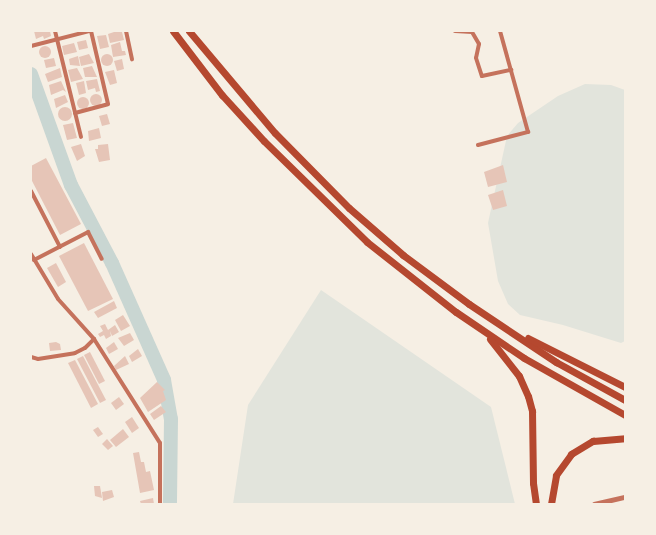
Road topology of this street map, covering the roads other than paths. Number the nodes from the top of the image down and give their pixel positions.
1 (56, 31) edge
2 (90, 31) edge
3 (126, 31) edge
4 (173, 31) edge
5 (189, 31) edge
6 (455, 31) edge
7 (500, 31) edge
8 (58, 39) junction
9 (33, 46) edge
10 (132, 59) dead end
11 (511, 70) junction
12 (75, 113) junction
13 (81, 137) dead end
14 (478, 145) dead end
15 (31, 191) edge
16 (60, 247) junction
17 (31, 254) edge
18 (102, 259) dead end
19 (34, 260) junction
20 (483, 331) junction
21 (94, 339) junction
22 (31, 357) edge
23 (558, 359) junction
24 (625, 387) edge
25 (625, 400) edge
26 (625, 415) edge
27 (625, 438) edge
28 (625, 497) edge
29 (160, 504) edge
30 (536, 504) edge
31 (551, 504) edge
32 (594, 504) edge

1 - 8 street
2 - 8 street
2 - 12 street
3 - 10 street
4 - 20 highway
5 - 23 highway
6 - 11 street
7 - 11 street
8 - 9 street
8 - 12 street
11 - 14 street
12 - 13 street
15 - 16 street
16 - 18 street
16 - 19 street
17 - 19 street
19 - 21 street
20 - 26 highway
20 - 30 highway
21 - 22 street
21 - 29 street
23 - 24 highway
23 - 25 highway
27 - 31 highway
28 - 32 street

